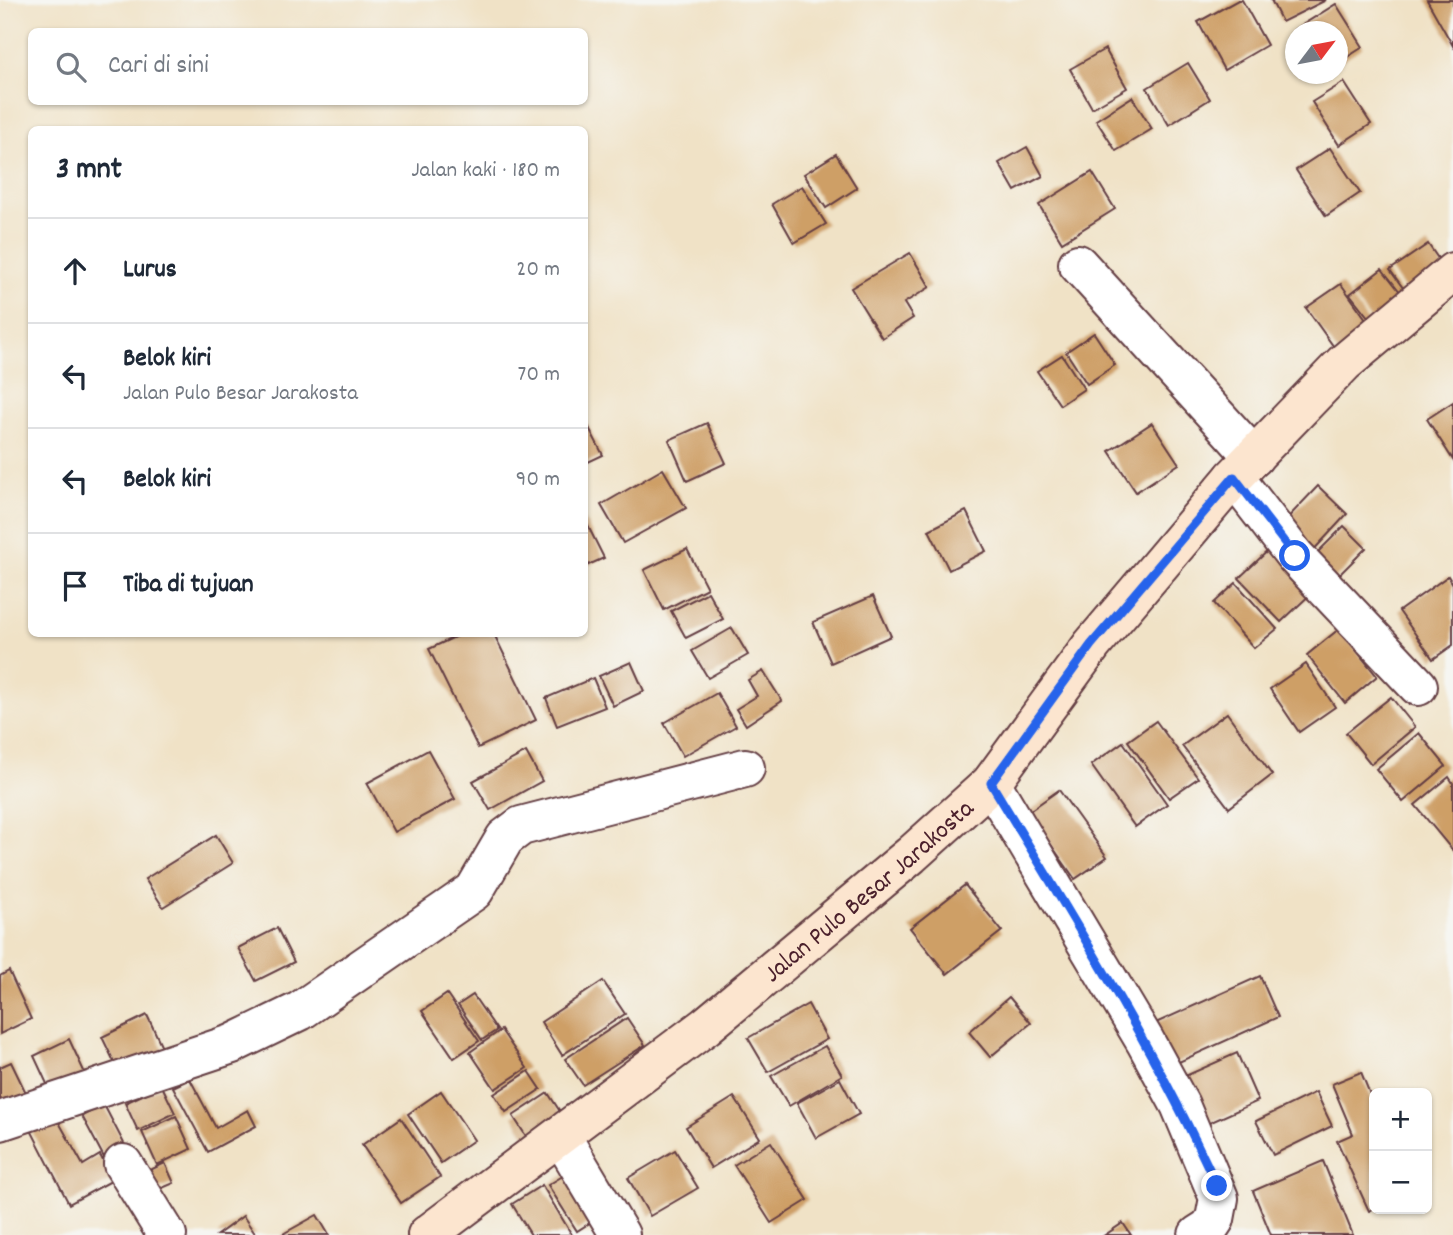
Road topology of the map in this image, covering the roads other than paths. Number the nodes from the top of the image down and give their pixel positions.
1 (1078, 264) dead end
2 (1453, 272) edge
3 (1244, 467) junction
4 (1418, 686) dead end
5 (745, 768) dead end
6 (991, 783) junction
7 (0, 1121) edge
8 (561, 1136) junction
9 (123, 1164) dead end
10 (167, 1235) edge
11 (427, 1235) edge
12 (620, 1235) edge
13 (1198, 1235) edge

1 - 3 street
2 - 3 street, Jalan Pulo Besar Jarakosta
3 - 4 street
3 - 6 street, Jalan Pulo Besar Jarakosta
5 - 7 street
6 - 8 street, Jalan Pulo Besar Jarakosta
6 - 13 street
8 - 11 street, Jalan Pulo Besar Jarakosta
8 - 12 street
9 - 10 street

